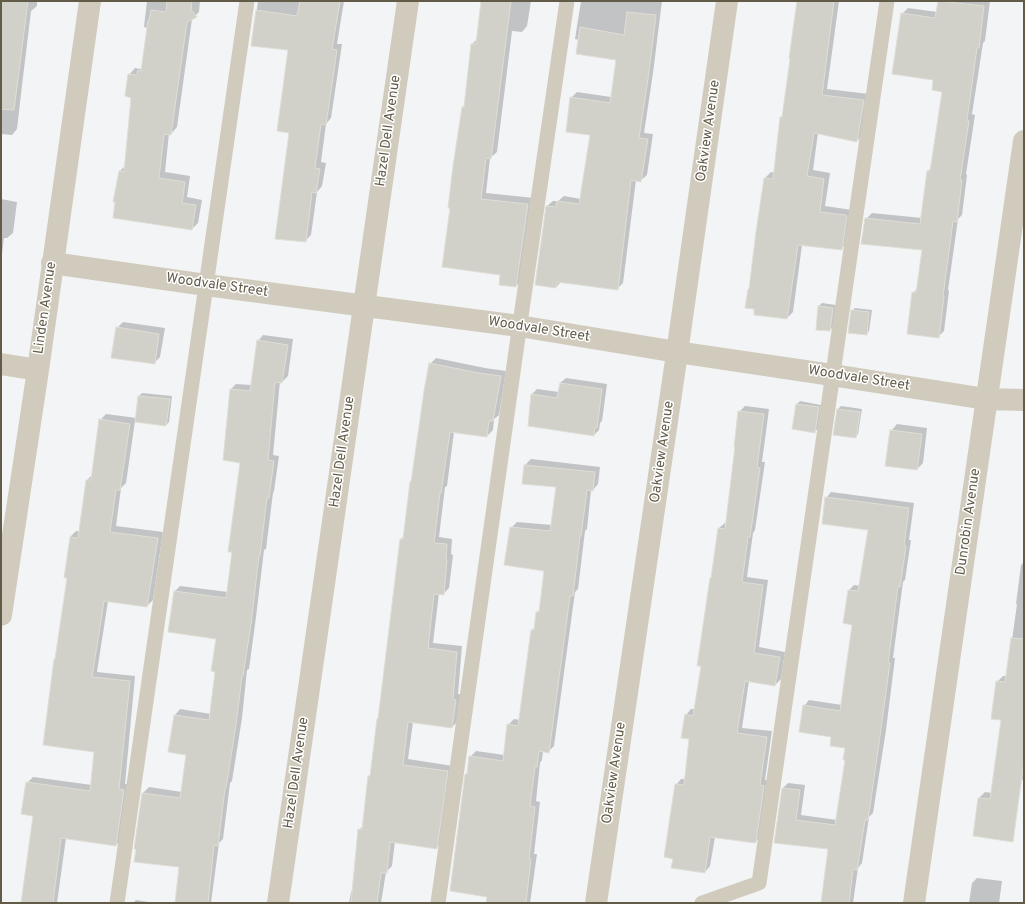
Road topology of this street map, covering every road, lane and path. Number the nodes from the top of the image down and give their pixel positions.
1 (90, 1) edge
2 (247, 1) edge
3 (408, 1) edge
4 (566, 1) edge
5 (728, 1) edge
6 (886, 1) edge
7 (1024, 141) edge
8 (52, 263) junction
9 (206, 285) junction
10 (364, 305) junction
11 (519, 326) junction
12 (677, 352) junction
13 (1, 364) edge
14 (38, 370) junction
15 (832, 375) junction
16 (986, 399) junction
17 (1024, 400) edge
18 (1, 615) edge
19 (117, 903) edge
20 (278, 903) edge
21 (438, 903) edge
22 (596, 903) edge
23 (702, 903) edge
24 (914, 903) edge

1 - 8 street, Linden Avenue
2 - 9 lane
3 - 10 street, Hazel Dell Avenue
4 - 11 lane
5 - 12 street, Oakview Avenue
6 - 15 lane
7 - 16 street, Dunrobin Avenue
8 - 9 street, Woodvale Street
8 - 14 street, Linden Avenue
9 - 10 street, Woodvale Street
9 - 19 lane
10 - 11 street, Woodvale Street
10 - 20 street, Hazel Dell Avenue
11 - 12 street, Woodvale Street
11 - 21 lane
12 - 15 street, Woodvale Street
12 - 22 street, Oakview Avenue
13 - 14 street
14 - 18 street, Linden Avenue
15 - 16 street, Woodvale Street
15 - 23 lane
16 - 17 street, Woodvale Street
16 - 24 street, Dunrobin Avenue

